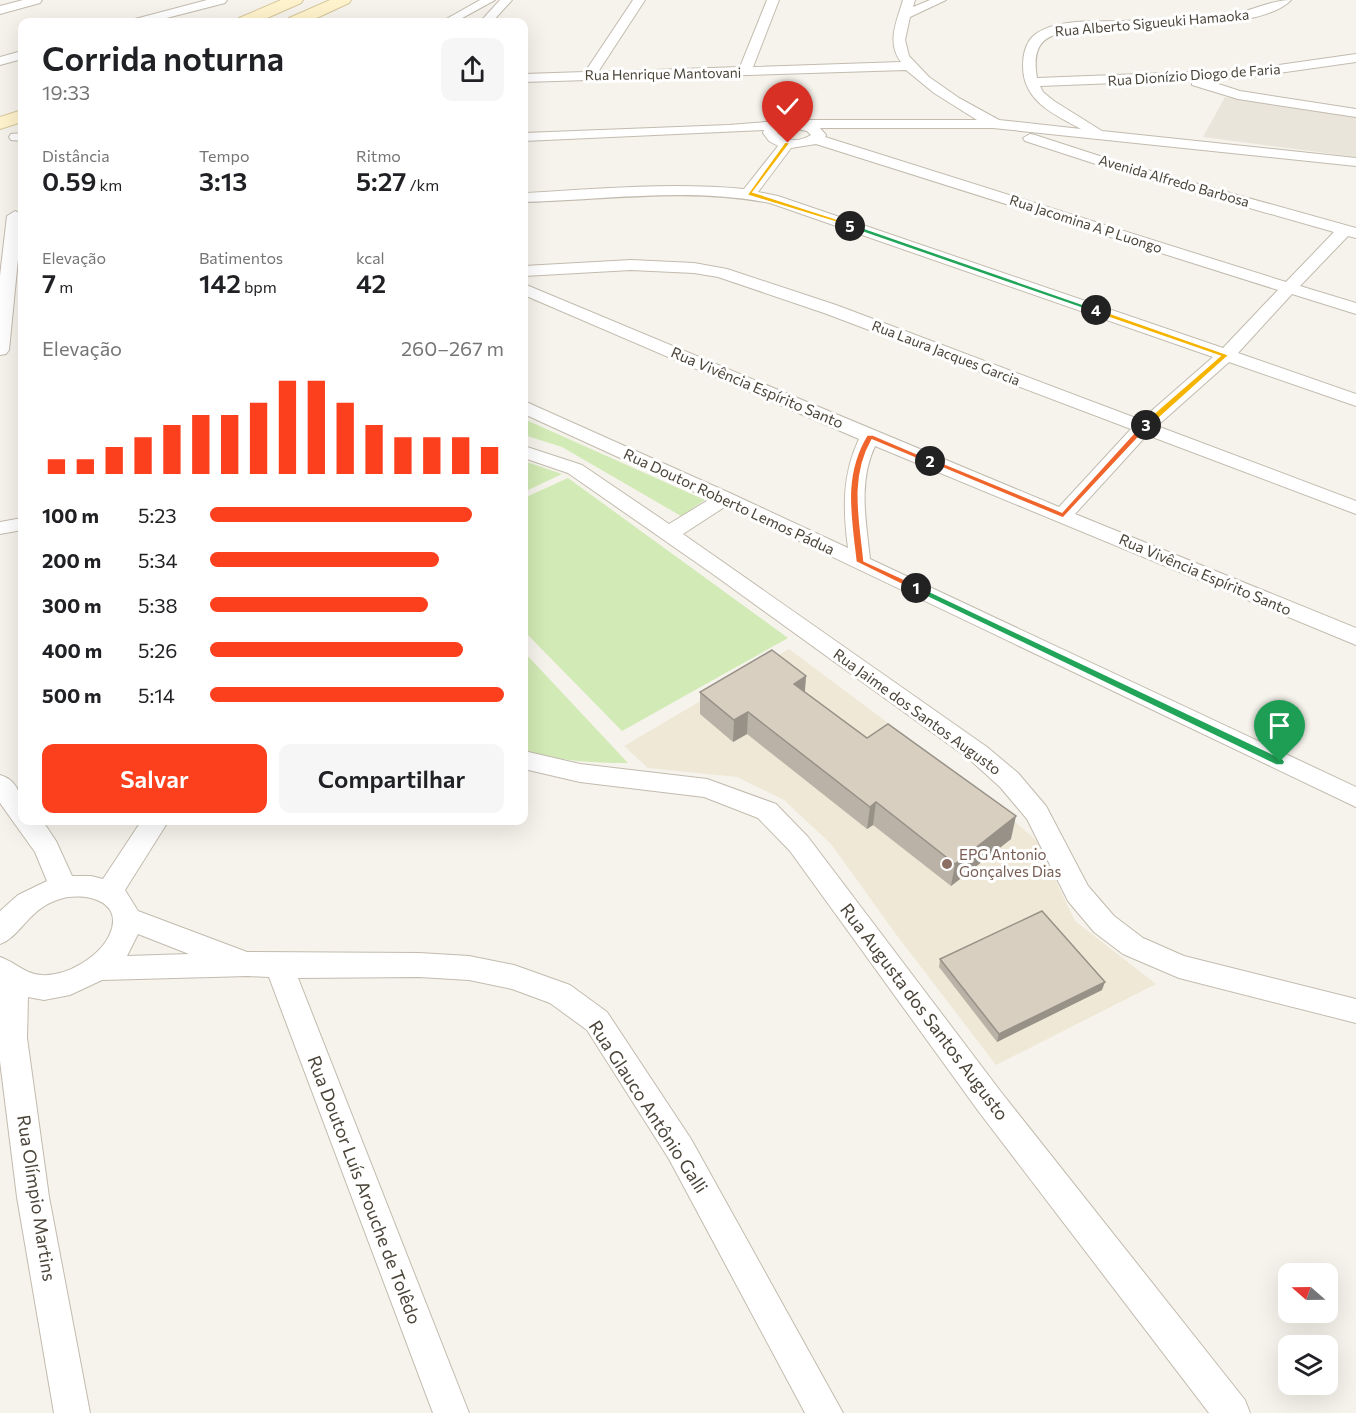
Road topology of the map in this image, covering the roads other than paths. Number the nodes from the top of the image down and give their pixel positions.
1 (36, 0) edge
2 (220, 0) edge
3 (295, 0) edge
4 (343, 0) edge
5 (489, 0) edge
6 (506, 0) edge
7 (639, 0) edge
8 (774, 0) edge
9 (909, 0) edge
10 (940, 0) edge
11 (1285, 0) edge
12 (0, 10) edge
13 (906, 14) junction
14 (154, 18) edge
15 (254, 18) edge
16 (304, 18) edge
17 (455, 18) edge
18 (490, 18) edge
19 (18, 56) edge
20 (1356, 58) edge
21 (0, 61) edge
22 (910, 66) junction
23 (745, 72) junction
24 (589, 76) junction
25 (528, 78) edge
26 (1183, 78) junction
27 (1031, 82) junction
28 (1356, 113) edge
29 (784, 124) junction
30 (799, 124) junction
31 (993, 124) junction
32 (858, 125) junction
33 (729, 129) junction
34 (1101, 135) junction
35 (771, 136) junction
36 (528, 137) edge
37 (817, 137) junction
38 (788, 143) junction
39 (1356, 162) edge
40 (1110, 164) junction
41 (749, 193) junction
42 (528, 198) edge
43 (12, 217) edge
44 (1350, 231) edge
45 (528, 271) edge
46 (1290, 288) junction
47 (528, 291) edge
48 (1356, 309) edge
49 (0, 350) edge
50 (1226, 355) junction
51 (1356, 400) edge
52 (528, 410) edge
53 (1142, 429) junction
54 (870, 437) junction
55 (528, 453) edge
56 (725, 498) junction
57 (1356, 508) edge
58 (1063, 515) junction
59 (18, 525) edge
60 (0, 528) edge
61 (668, 534) junction
62 (860, 562) junction
63 (1356, 637) edge
64 (528, 761) edge
65 (0, 784) edge
66 (1356, 798) edge
67 (18, 809) edge
68 (31, 825) edge
69 (153, 825) edge
70 (63, 887) junction
71 (109, 892) junction
72 (126, 918) junction
73 (0, 933) edge
74 (263, 965) junction
75 (99, 968) junction
76 (7, 976) edge
77 (1356, 1011) edge
78 (72, 1413) edge
79 (451, 1413) edge
80 (825, 1413) edge
81 (1232, 1413) edge

1 - 12 street
2 - 14 street
3 - 15 main road
4 - 16 main road
5 - 17 street
6 - 18 street
7 - 24 street
8 - 23 street
9 - 13 street
10 - 13 street
11 - 27 street, Rua Alberto Sigueuki Hamaoka
13 - 22 street
19 - 21 street
20 - 26 street, Rua Dionízio Diogo de Faria
22 - 23 street, Rua Henrique Mantovani
22 - 31 street
23 - 24 street, Rua Henrique Mantovani
24 - 25 street, Rua Henrique Mantovani
26 - 27 street, Rua Dionízio Diogo de Faria
26 - 28 street
27 - 34 street
29 - 30 street
29 - 33 street
29 - 35 street
30 - 32 street
30 - 37 street
31 - 32 street
31 - 34 street
31 - 40 street, Avenida Alfredo Barbosa
32 - 37 street
33 - 35 street
33 - 36 street
34 - 39 street
34 - 40 street
35 - 38 street
37 - 38 street
37 - 46 street, Rua Jacomina A P Luongo
38 - 41 street
40 - 44 street, Avenida Alfredo Barbosa
41 - 42 street
41 - 50 street
43 - 49 street
44 - 46 street
45 - 53 street, Rua Laura Jacques Garcia
46 - 48 street, Rua Jacomina A P Luongo
46 - 50 street
47 - 54 street, Rua Vivência Espírito Santo
50 - 51 street
50 - 53 street
52 - 56 street, Rua Doutor Roberto Lemos Pádua
53 - 57 street, Rua Laura Jacques Garcia
53 - 58 street
54 - 58 street, Rua Vivência Espírito Santo
54 - 62 street
55 - 61 street, Rua Jaime dos Santos Augusto
56 - 61 street
56 - 62 street, Rua Doutor Roberto Lemos Pádua
58 - 63 street, Rua Vivência Espírito Santo
59 - 60 street
61 - 77 street, Rua Jaime dos Santos Augusto
62 - 66 street, Rua Doutor Roberto Lemos Pádua
64 - 81 street, Rua Augusta dos Santos Augusto
65 - 67 street
68 - 70 street
69 - 71 street
70 - 71 street
70 - 73 street
71 - 72 street
72 - 74 street, Rua Glauco Antônio Galli
72 - 75 street
74 - 75 street, Rua Glauco Antônio Galli
74 - 79 street, Rua Doutor Luís Arouche de Tolêdo
74 - 80 street, Rua Glauco Antônio Galli
75 - 76 street
76 - 78 street, Rua Olímpio Martins

